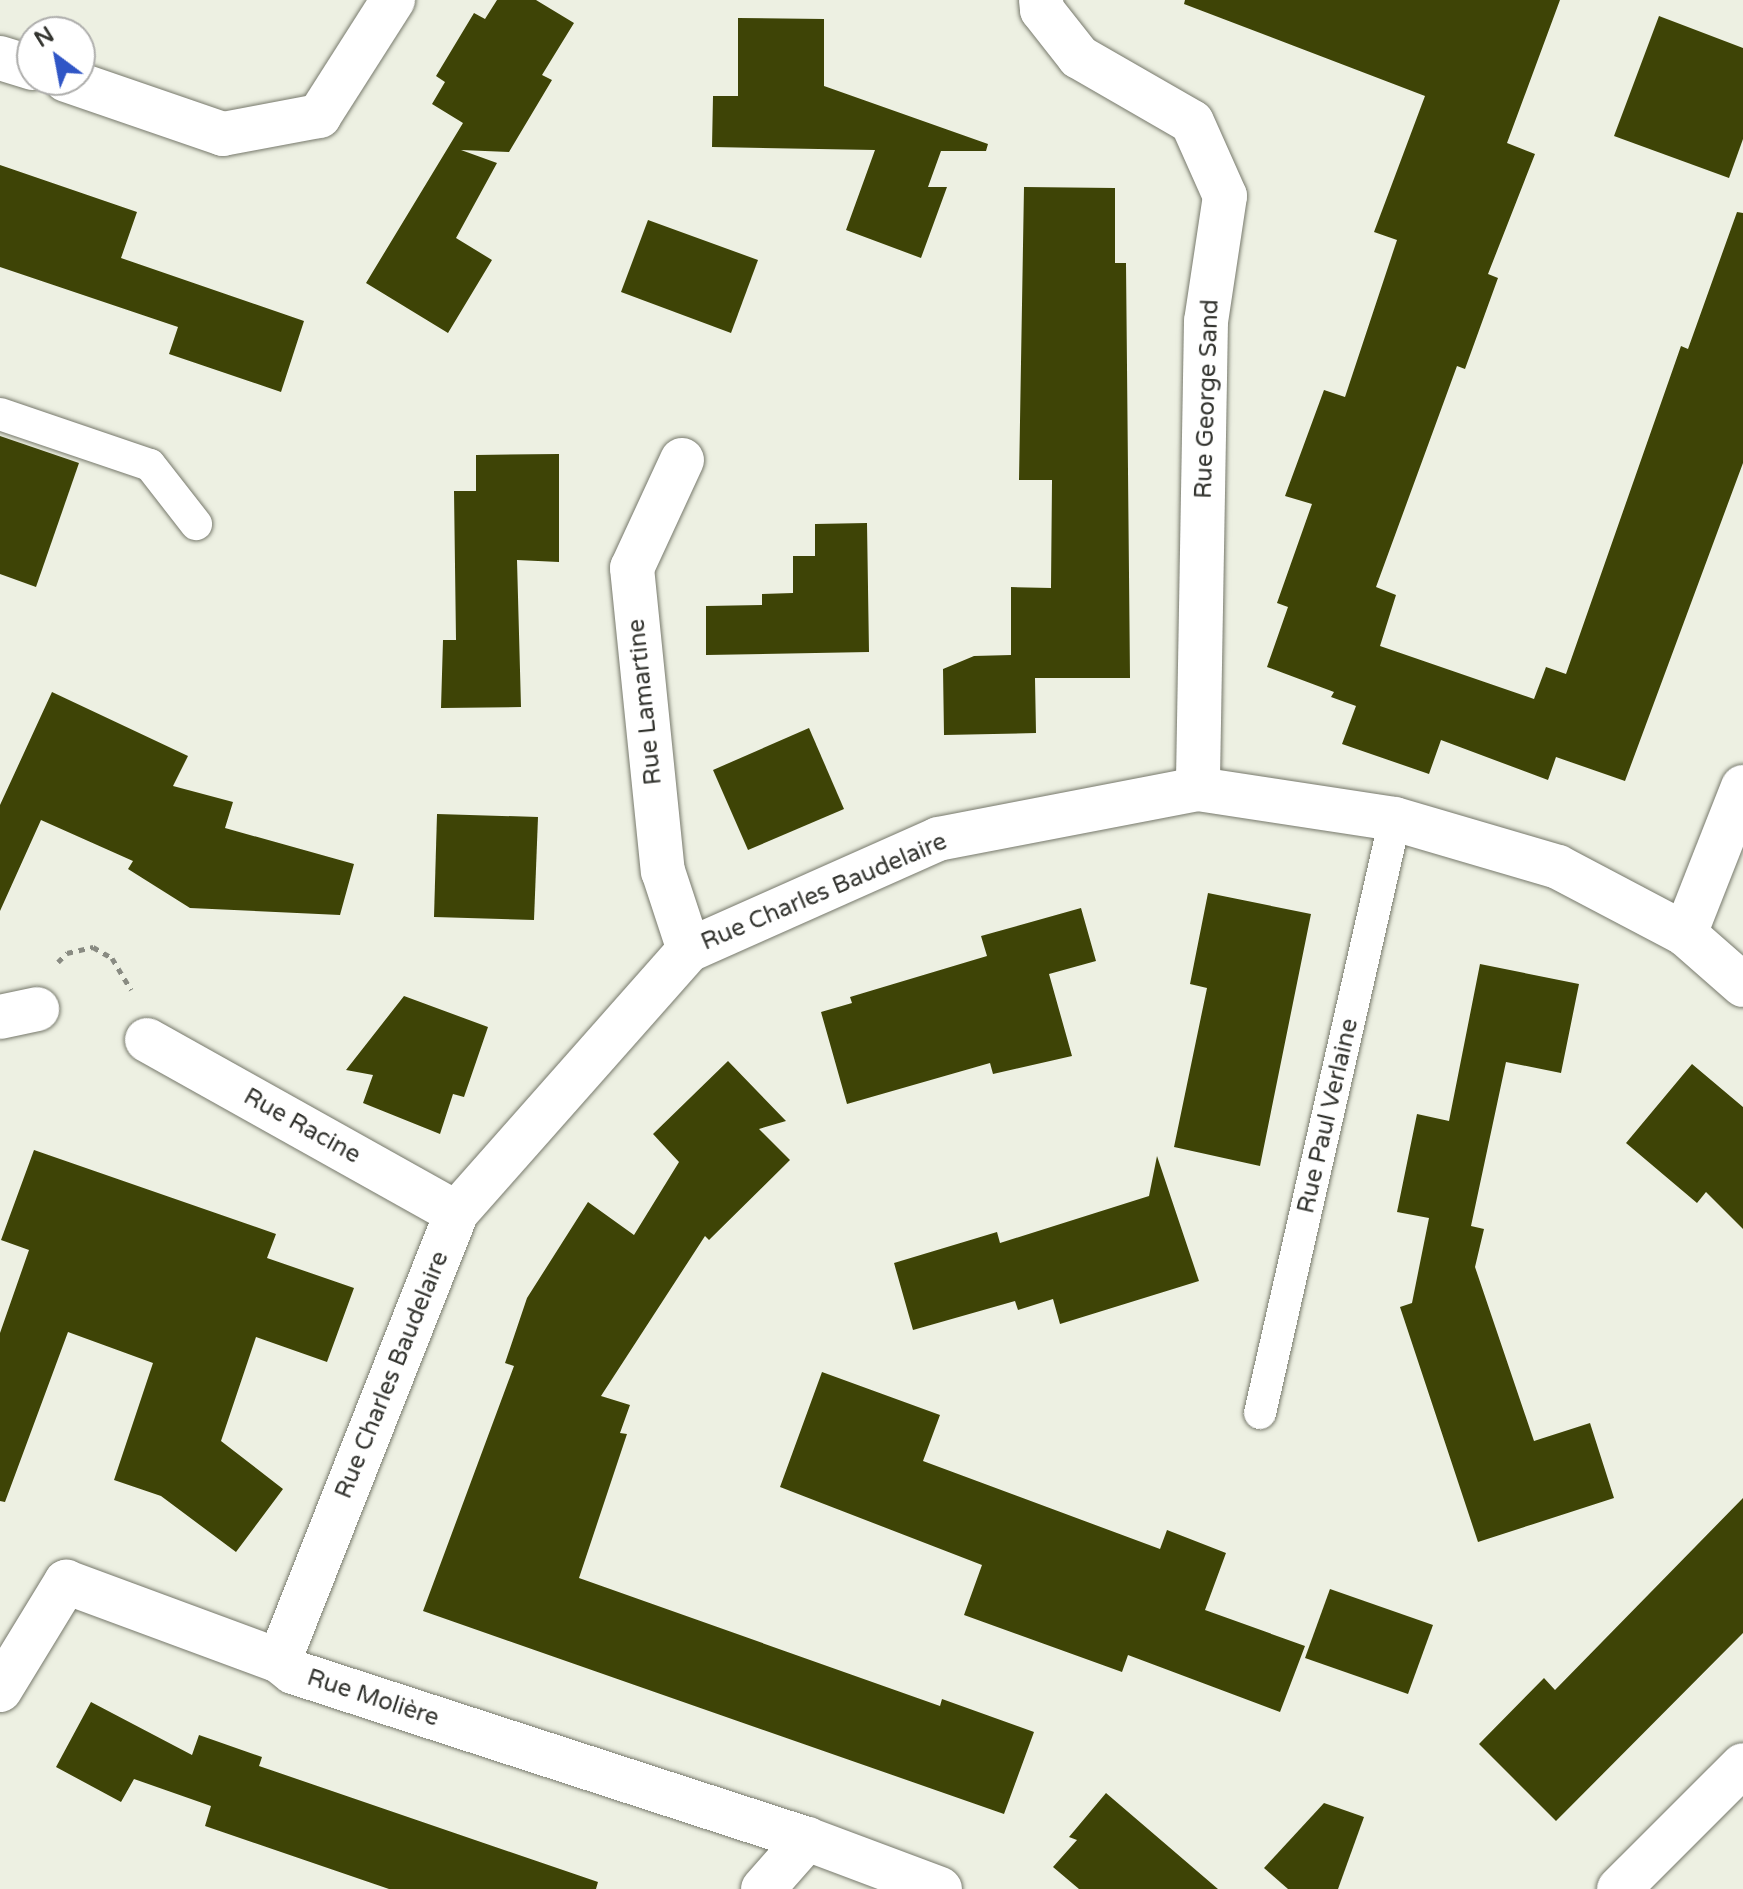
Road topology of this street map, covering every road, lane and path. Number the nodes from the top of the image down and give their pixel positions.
1 (393, 0) edge
2 (1041, 0) edge
3 (96, 90) edge
4 (0, 414) edge
5 (682, 460) dead end
6 (196, 524) dead end
7 (1743, 787) edge
8 (1198, 789) junction
9 (1395, 819) junction
10 (1685, 934) junction
11 (689, 950) junction
12 (1743, 985) edge
13 (18, 1013) edge
14 (147, 1040) joint
15 (456, 1213) junction
16 (1260, 1413) dead end
17 (279, 1661) junction
18 (0, 1690) edge
19 (1743, 1765) edge
20 (807, 1839) junction
21 (763, 1889) edge
22 (940, 1889) edge
23 (1619, 1889) edge

1 - 3 street
2 - 8 street, Rue George Sand
4 - 6 lane
5 - 11 street, Rue Lamartine
7 - 10 street
8 - 9 street, Rue Charles Baudelaire
8 - 11 street, Rue Charles Baudelaire
9 - 10 street, Rue Charles Baudelaire
9 - 16 lane, Rue Paul Verlaine
10 - 12 street, Rue Charles Baudelaire
11 - 15 street, Rue Charles Baudelaire
13 - 14 path
14 - 15 street, Rue Racine
15 - 17 street, Rue Charles Baudelaire
17 - 18 street, Rue Molière
17 - 20 street, Rue Molière
19 - 23 street
20 - 21 street
20 - 22 street, Rue Molière

